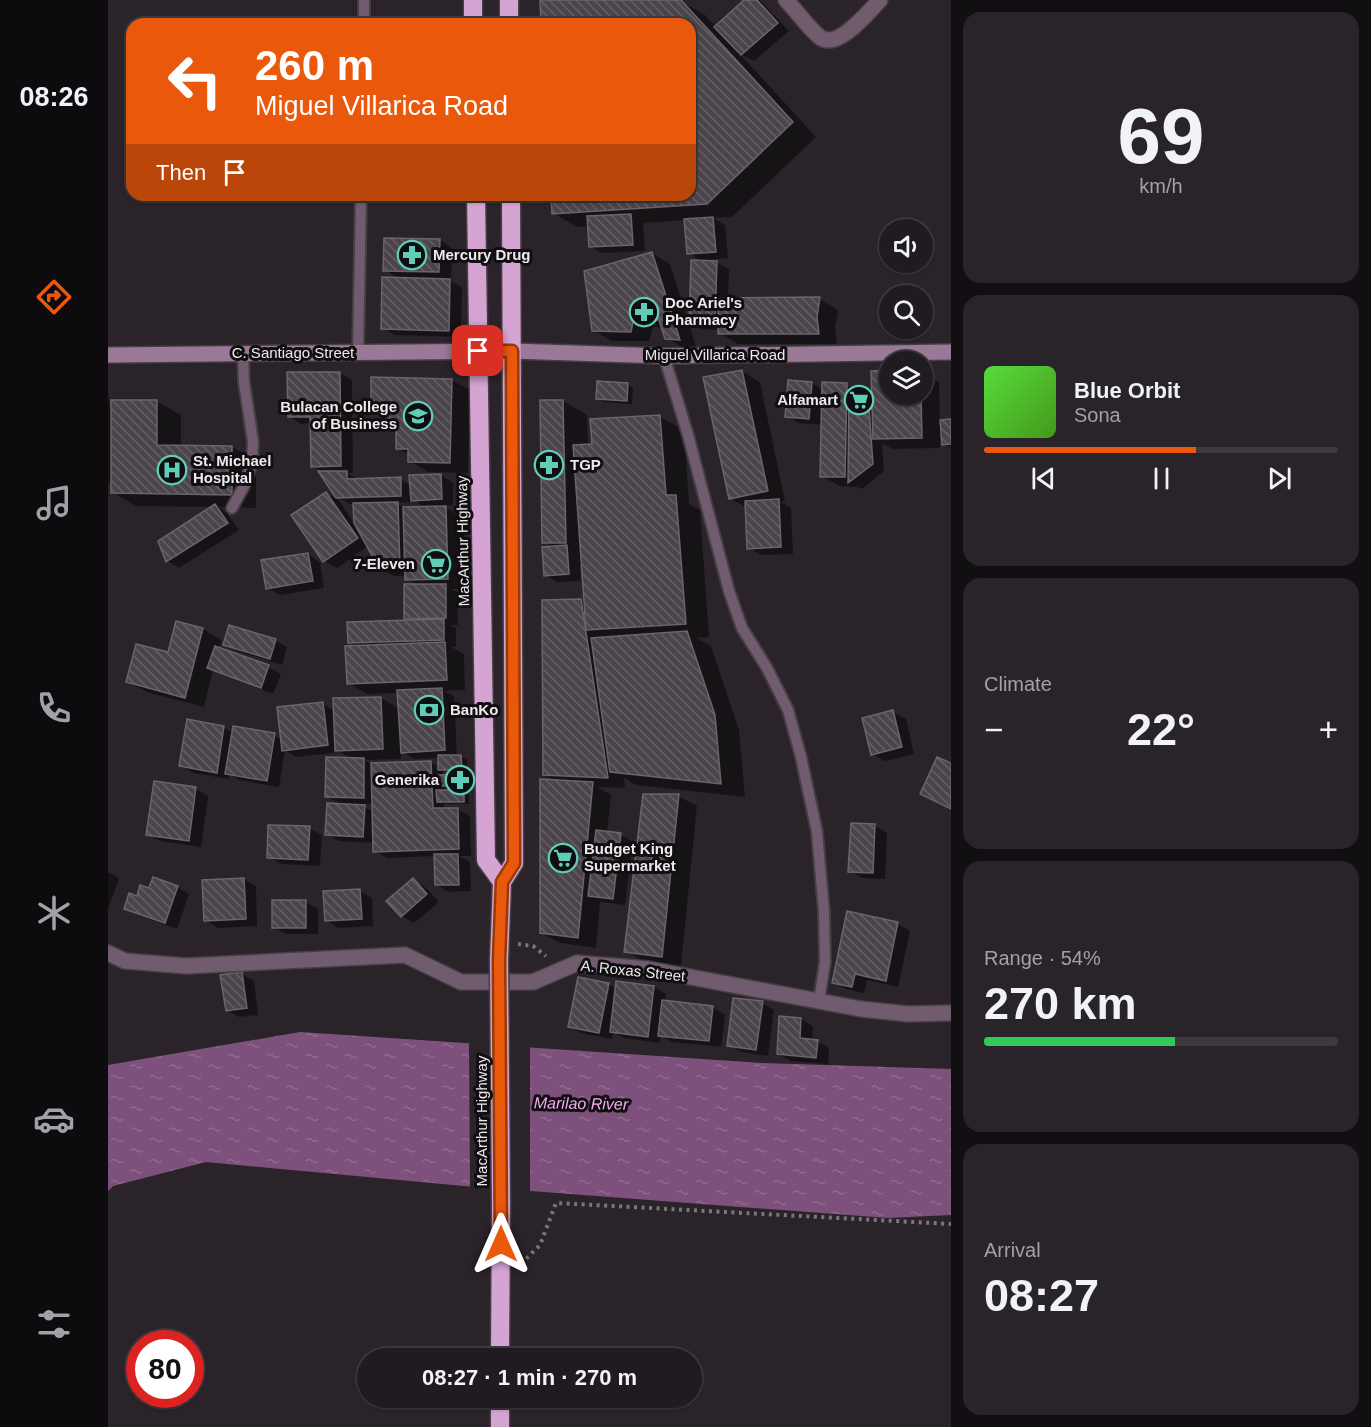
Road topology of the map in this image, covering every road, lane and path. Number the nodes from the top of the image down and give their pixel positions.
1 (364, 0) edge
2 (473, 0) edge
3 (509, 0) edge
4 (786, 0) edge
5 (880, 0) edge
6 (364, 18) edge
7 (473, 18) edge
8 (509, 18) edge
9 (361, 201) edge
10 (476, 201) edge
11 (511, 201) edge
12 (478, 351) junction
13 (512, 351) junction
14 (243, 352) junction
15 (951, 352) edge
16 (358, 354) junction
17 (108, 355) edge
18 (664, 356) junction
19 (232, 508) dead end
20 (502, 882) junction
21 (533, 946) dead end
22 (108, 953) edge
23 (542, 953) dead end
24 (819, 1002) junction
25 (951, 1013) edge
26 (951, 1224) edge
27 (540, 1245) dead end
28 (500, 1348) edge
29 (500, 1408) edge
30 (500, 1427) edge

1 - 6 lane
2 - 7 highway
3 - 8 highway
4 - 5 street
9 - 16 lane
10 - 12 highway, MacArthur Highway
11 - 13 highway, MacArthur Highway
12 - 13 main road, Miguel Villarica Road
12 - 16 main road, C. Santiago Street
12 - 20 highway, MacArthur Highway
13 - 18 main road, Miguel Villarica Road
13 - 20 highway, MacArthur Highway
14 - 16 main road, C. Santiago Street
14 - 17 main road, C. Santiago Street
14 - 19 lane
15 - 18 main road, Miguel Villarica Road
18 - 24 lane
20 - 28 highway, MacArthur Highway, bridge
21 - 23 path
22 - 24 street, A. Roxas Street
24 - 25 street, A. Roxas Street
26 - 27 path
29 - 30 highway

